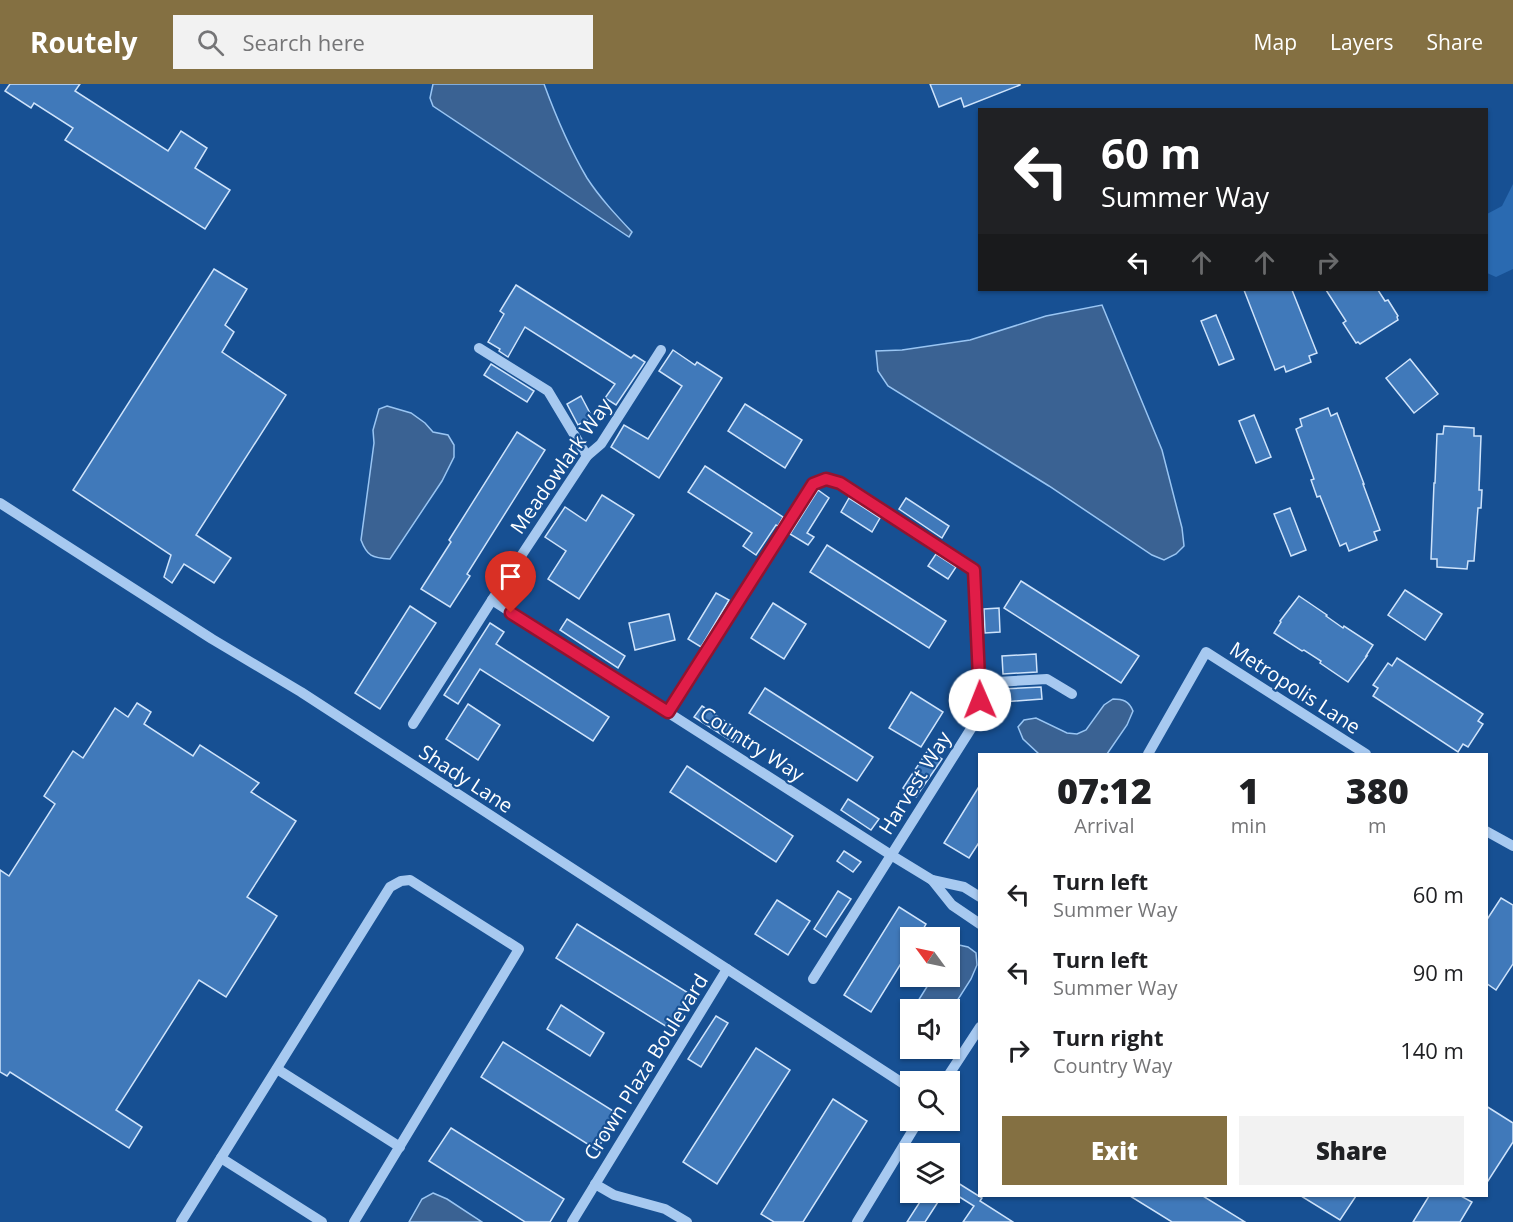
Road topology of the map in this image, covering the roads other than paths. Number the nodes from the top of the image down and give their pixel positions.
1 (479, 348) dead end
2 (661, 350) dead end
3 (587, 456) junction
4 (0, 503) edge
5 (492, 600) junction
6 (980, 683) junction
7 (1072, 694) dead end
8 (668, 712) junction
9 (413, 724) dead end
10 (1149, 753) edge
11 (1364, 753) edge
12 (1488, 832) edge
13 (1513, 846) edge
14 (891, 855) junction
15 (932, 880) junction
16 (978, 896) edge
17 (978, 923) edge
18 (727, 969) junction
19 (813, 978) dead end
20 (978, 1030) edge
21 (277, 1069) junction
22 (951, 1071) edge
23 (900, 1081) edge
24 (912, 1131) edge
25 (400, 1147) junction
26 (221, 1158) junction
27 (596, 1184) junction
28 (181, 1222) edge
29 (322, 1222) edge
30 (354, 1222) edge
31 (572, 1222) edge
32 (687, 1222) edge
33 (857, 1222) edge

1 - 3 street
2 - 3 street, Meadowlark Way
3 - 5 street, Meadowlark Way
4 - 18 street, Shady Lane
5 - 8 street, Country Way
5 - 9 street, Meadowlark Way
6 - 7 street
6 - 8 street, Harvest Way
6 - 14 street, Harvest Way
8 - 14 street, Country Way
10 - 11 street, Metropolis Lane
12 - 13 street
14 - 15 street, Country Way
14 - 19 street, Harvest Way
15 - 16 street
15 - 17 street
18 - 23 street, Shady Lane
18 - 27 street, Crown Plaza Boulevard
20 - 22 street
21 - 25 street
21 - 25 street
21 - 26 street
24 - 33 street
25 - 30 street
26 - 28 street
26 - 29 street
27 - 31 street, Crown Plaza Boulevard
27 - 32 street, Crown Plaza Boulevard

